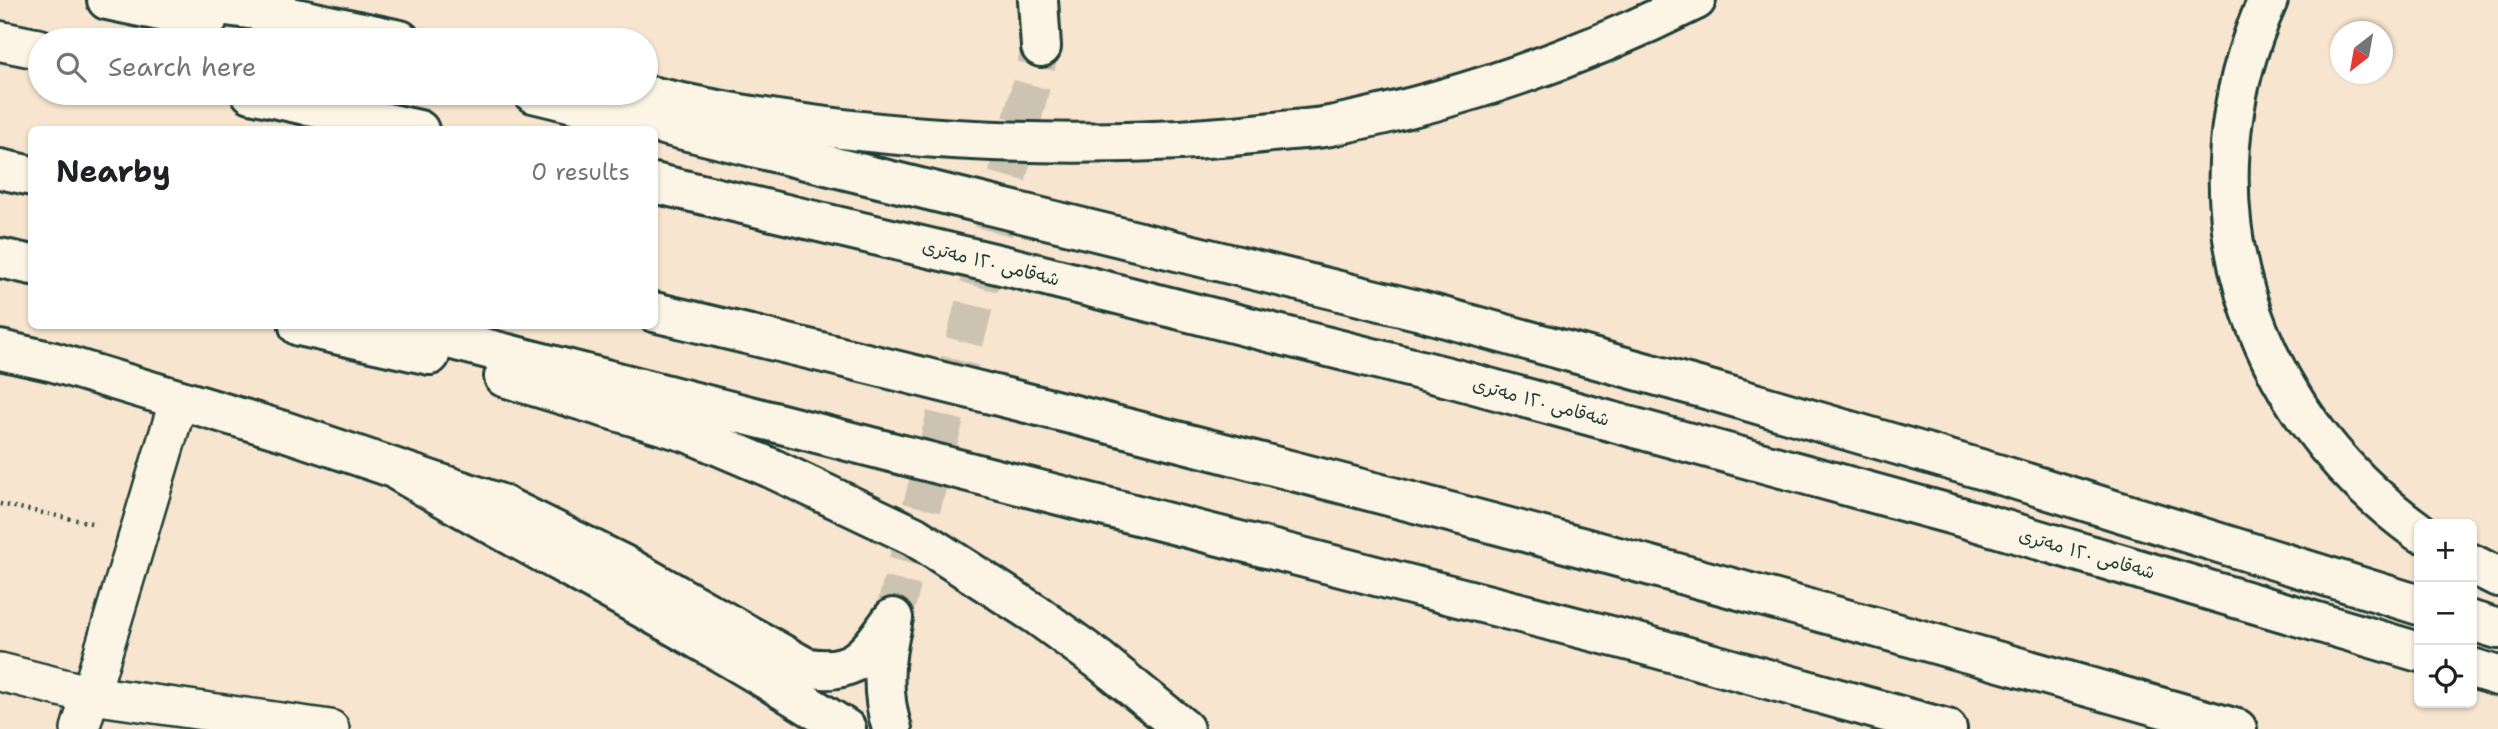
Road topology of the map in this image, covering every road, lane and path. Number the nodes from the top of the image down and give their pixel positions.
1 (107, 0) edge
2 (182, 0) edge
3 (1038, 0) edge
4 (1696, 0) edge
5 (2268, 0) edge
6 (241, 28) edge
7 (343, 28) edge
8 (0, 41) edge
9 (28, 47) edge
10 (1041, 47) tunnel mouth
11 (658, 98) edge
12 (305, 105) edge
13 (582, 105) edge
14 (401, 126) edge
15 (0, 169) edge
16 (28, 175) edge
17 (658, 184) edge
18 (0, 237) edge
19 (28, 242) edge
20 (0, 258) edge
21 (28, 264) edge
22 (658, 313) edge
23 (312, 329) edge
24 (410, 329) edge
25 (0, 350) edge
26 (179, 399) junction
27 (398, 471) junction
28 (0, 504) edge
29 (96, 524) dead end
30 (2414, 528) edge
31 (2477, 566) edge
32 (2498, 577) edge
33 (2414, 603) edge
34 (2477, 623) edge
35 (2498, 629) edge
36 (2414, 651) edge
37 (2477, 670) edge
38 (0, 672) edge
39 (2498, 676) edge
40 (91, 695) junction
41 (80, 729) edge
42 (158, 729) edge
43 (330, 729) edge
44 (846, 729) edge
45 (892, 729) edge
46 (1184, 729) edge
47 (1947, 729) edge
48 (2237, 729) edge

1 - 6 main road
2 - 7 main road
3 - 10 main road
4 - 11 main road
5 - 30 main road
8 - 9 main road
12 - 14 main road
13 - 33 main road
15 - 16 main road
17 - 36 main road, شەقامی ١٢٠ مەتری
18 - 19 main road
20 - 21 main road
22 - 48 main road
23 - 46 main road
24 - 47 main road
25 - 26 main road
26 - 27 main road
26 - 40 street
27 - 44 main road
27 - 45 main road
28 - 29 path
31 - 32 main road
34 - 35 main road
37 - 39 main road
38 - 40 street
40 - 41 street
40 - 42 street
40 - 43 street

